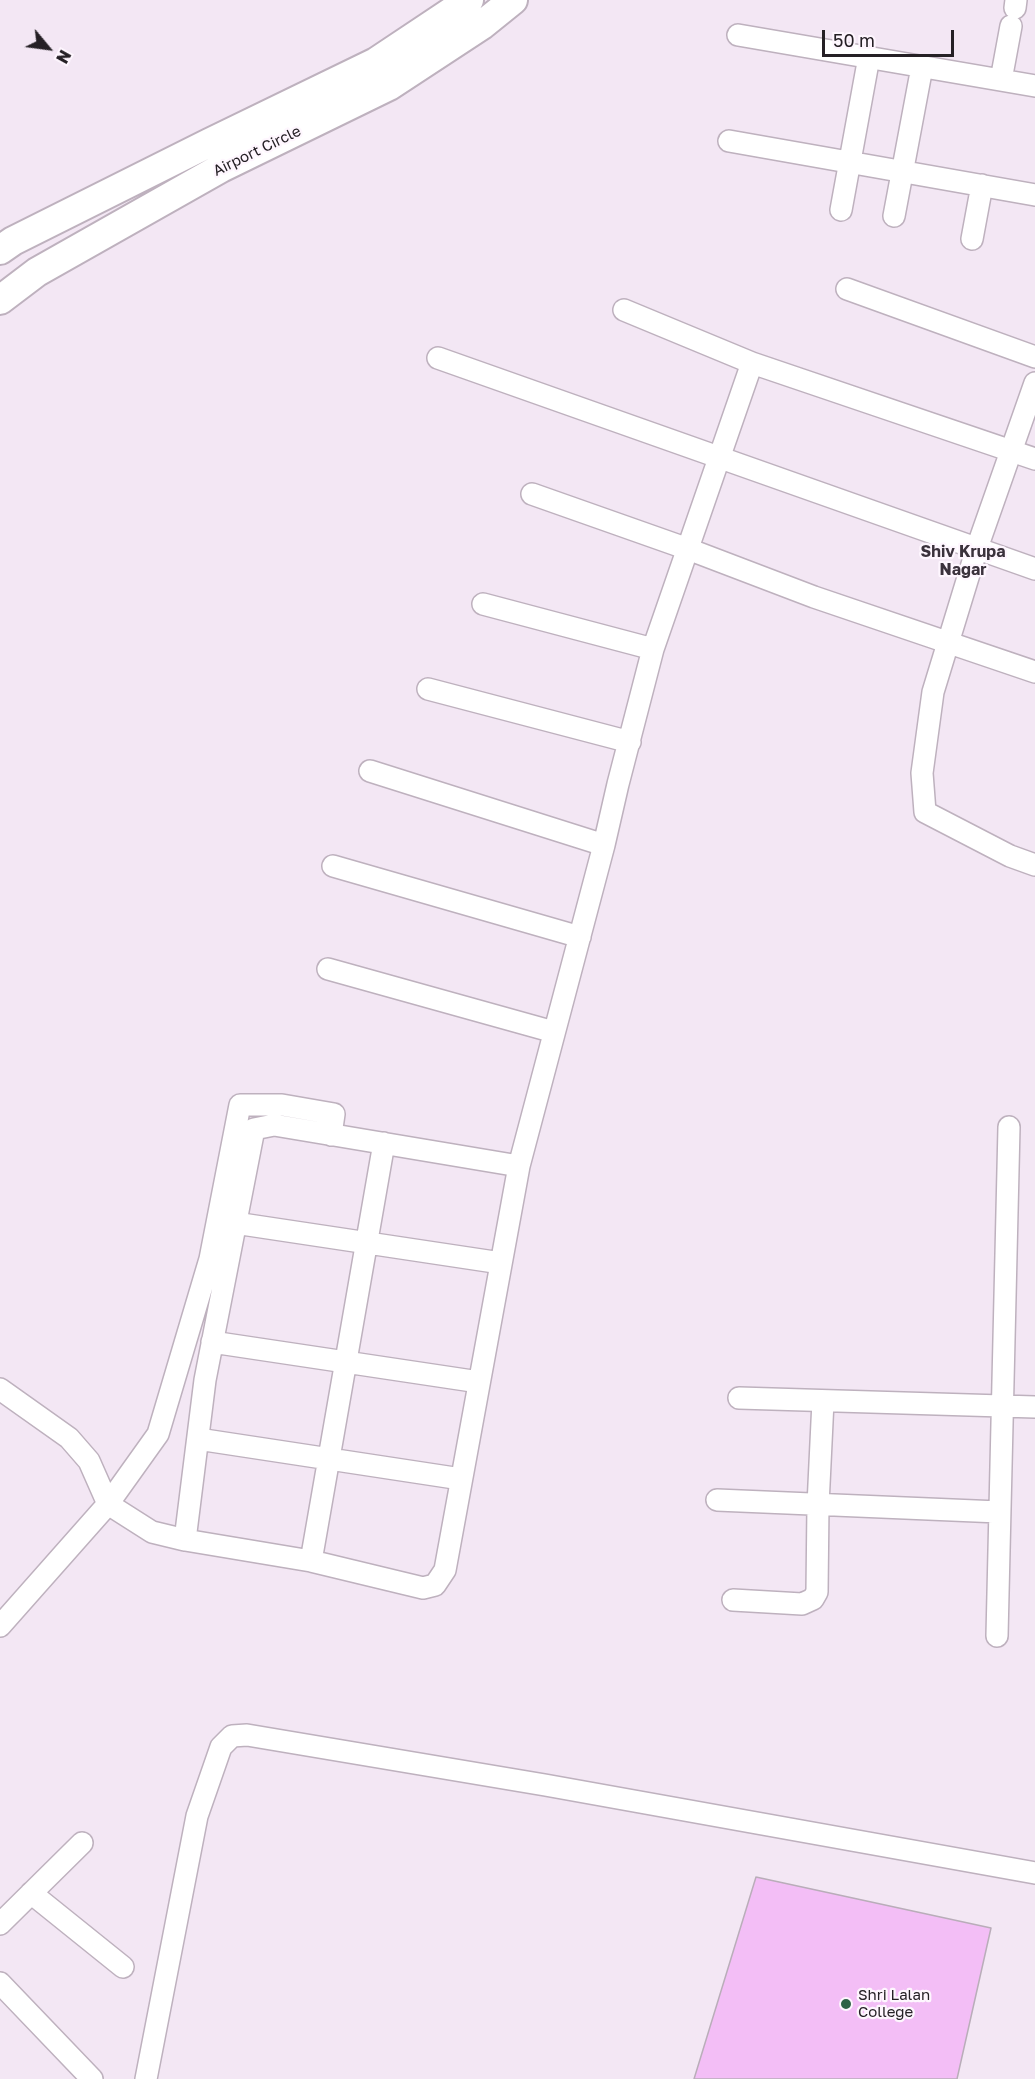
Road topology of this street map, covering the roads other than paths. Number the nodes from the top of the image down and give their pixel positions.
1 (469, 0) edge
2 (513, 0) edge
3 (1014, 11) edge
4 (738, 35) dead end
5 (869, 57) junction
6 (922, 67) junction
7 (1001, 80) junction
8 (1035, 86) edge
9 (729, 141) dead end
10 (849, 162) junction
11 (903, 171) junction
12 (981, 185) junction
13 (1035, 195) edge
14 (841, 210) dead end
15 (894, 216) dead end
16 (972, 238) dead end
17 (0, 250) edge
18 (848, 289) dead end
19 (0, 300) edge
20 (624, 310) dead end
21 (1035, 357) edge
22 (438, 358) dead end
23 (752, 363) junction
24 (1035, 383) edge
25 (1011, 451) junction
26 (720, 457) junction
27 (1035, 459) edge
28 (532, 494) dead end
29 (977, 548) junction
30 (688, 549) junction
31 (1035, 569) edge
32 (483, 604) dead end
33 (949, 643) junction
34 (653, 650) junction
35 (1035, 672) edge
36 (428, 689) dead end
37 (630, 742) junction
38 (370, 771) dead end
39 (604, 845) junction
40 (1035, 865) edge
41 (333, 866) dead end
42 (580, 937) junction
43 (328, 969) dead end
44 (554, 1032) junction
45 (1009, 1127) dead end
46 (331, 1135) junction
47 (384, 1143) junction
48 (519, 1166) junction
49 (235, 1223) junction
50 (366, 1243) junction
51 (501, 1263) junction
52 (212, 1342) junction
53 (345, 1363) junction
54 (479, 1382) junction
55 (0, 1389) edge
56 (739, 1398) dead end
57 (823, 1401) junction
58 (1001, 1406) junction
59 (1035, 1407) edge
60 (198, 1439) junction
61 (328, 1459) junction
62 (461, 1479) junction
63 (717, 1500) dead end
64 (108, 1504) junction
65 (818, 1505) junction
66 (999, 1512) junction
67 (185, 1540) junction
68 (311, 1560) junction
69 (733, 1600) dead end
70 (0, 1626) edge
71 (997, 1636) dead end
72 (82, 1843) dead end
73 (1035, 1873) edge
74 (31, 1893) junction
75 (1, 1922) edge
76 (123, 1967) dead end
77 (0, 1983) edge
78 (92, 2079) edge
79 (146, 2079) edge

1 - 17 main road, Airport Circle
2 - 19 main road, Airport Circle
3 - 7 street
4 - 5 street
5 - 6 street
5 - 10 street
6 - 7 street
6 - 11 street
7 - 8 street
9 - 10 street
10 - 11 street
10 - 14 street
11 - 12 street
11 - 15 street
12 - 13 street
12 - 16 street
18 - 21 street
20 - 23 street
22 - 26 street
23 - 25 street
23 - 26 street
24 - 25 street
25 - 27 street
25 - 29 street
26 - 29 street
26 - 30 street
28 - 30 street
29 - 31 street
29 - 33 street
30 - 33 street
30 - 34 street
32 - 34 street
33 - 35 street
33 - 40 street
34 - 37 street
36 - 37 street
37 - 39 street
38 - 39 street
39 - 42 street
41 - 42 street
42 - 44 street
43 - 44 street
44 - 48 street
45 - 58 street
46 - 47 street
46 - 49 street
46 - 64 street
47 - 48 street
47 - 50 street
48 - 51 street
49 - 50 street
49 - 52 street
50 - 51 street
50 - 53 street
51 - 54 street
52 - 53 street
52 - 60 street
53 - 54 street
53 - 61 street
54 - 62 street
55 - 64 street
56 - 57 street
57 - 58 street
57 - 65 street
58 - 59 street
58 - 66 street
60 - 61 street
60 - 67 street
61 - 62 street
61 - 68 street
62 - 68 street
63 - 65 street
64 - 67 street
64 - 70 street
65 - 66 street
65 - 69 street
66 - 71 street
67 - 68 street
72 - 74 street
73 - 79 street
74 - 75 street
74 - 76 street
77 - 78 street

